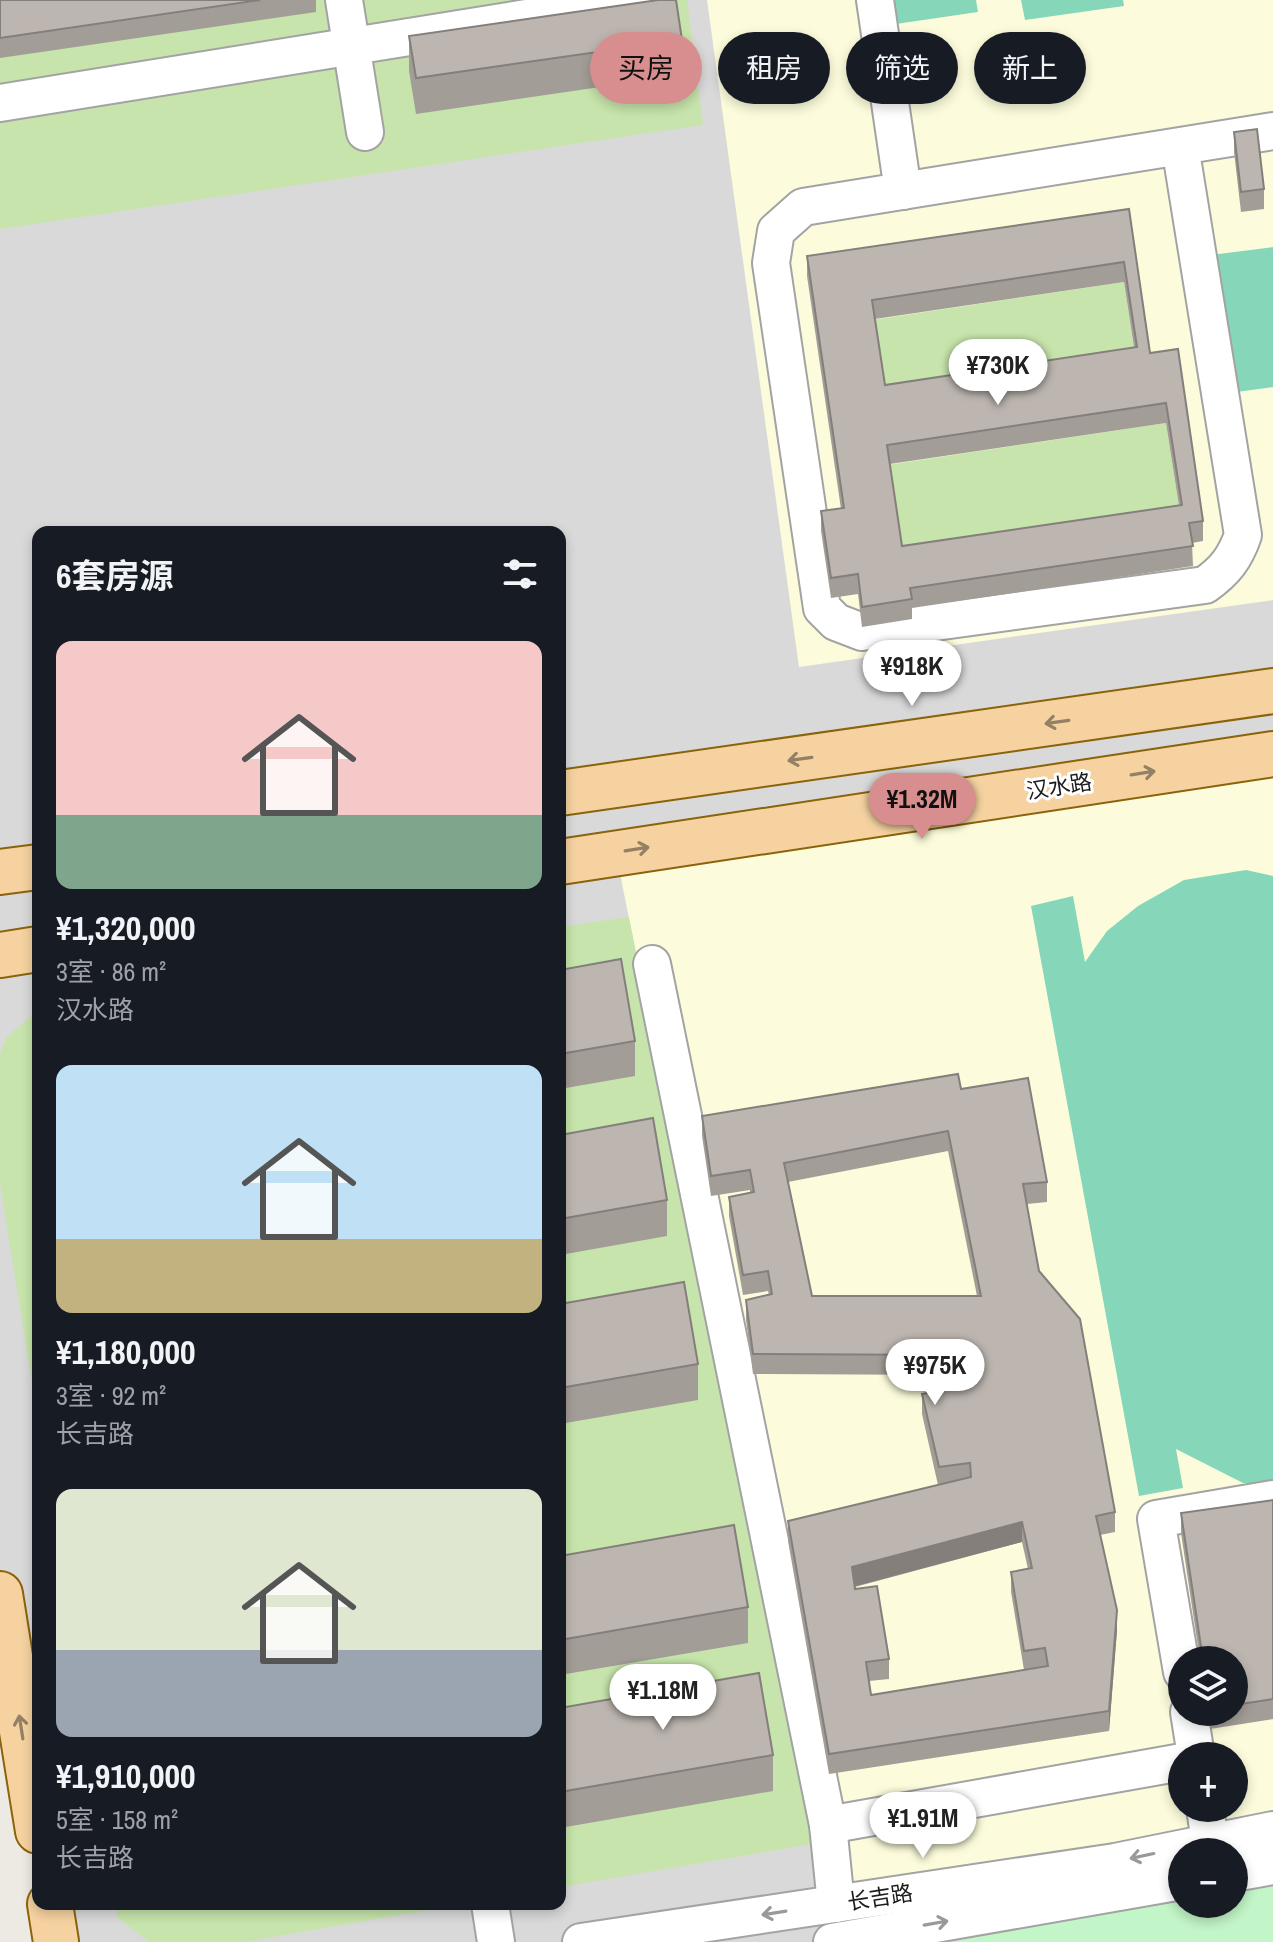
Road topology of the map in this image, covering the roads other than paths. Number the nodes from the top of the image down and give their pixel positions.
1 (344, 0) edge
2 (638, 0) edge
3 (875, 0) edge
4 (351, 45) junction
5 (0, 103) edge
6 (1273, 131) edge
7 (365, 132) dead end
8 (1180, 146) junction
9 (903, 191) junction
10 (1273, 691) edge
11 (1273, 754) edge
12 (566, 792) edge
13 (566, 861) edge
14 (32, 868) edge
15 (0, 872) edge
16 (32, 950) edge
17 (0, 955) edge
18 (652, 964) dead end
19 (1273, 1499) edge
20 (0, 1594) edge
21 (1178, 1646) edge
22 (1168, 1764) edge
23 (32, 1794) edge
24 (828, 1825) junction
25 (1208, 1825) edge
26 (1273, 1830) edge
27 (1273, 1866) edge
28 (1248, 1870) edge
29 (1168, 1883) edge
30 (836, 1904) junction
31 (491, 1910) edge
32 (496, 1942) edge
33 (581, 1942) edge
34 (832, 1942) edge

1 - 4 street
2 - 4 street
3 - 9 street
4 - 5 street
4 - 7 street
6 - 8 street
8 - 9 street
8 - 9 street
10 -> 12 main road
13 -> 11 main road, 汉水路
14 - 15 main road
16 - 17 main road
18 - 24 street
19 - 21 street
23 -> 20 main road
22 - 24 street
24 - 30 street
25 - 26 street, 长吉路
25 -> 30 street, 长吉路
27 - 28 street
34 -> 29 street, 长吉路
30 -> 33 street, 长吉路
31 - 32 street

